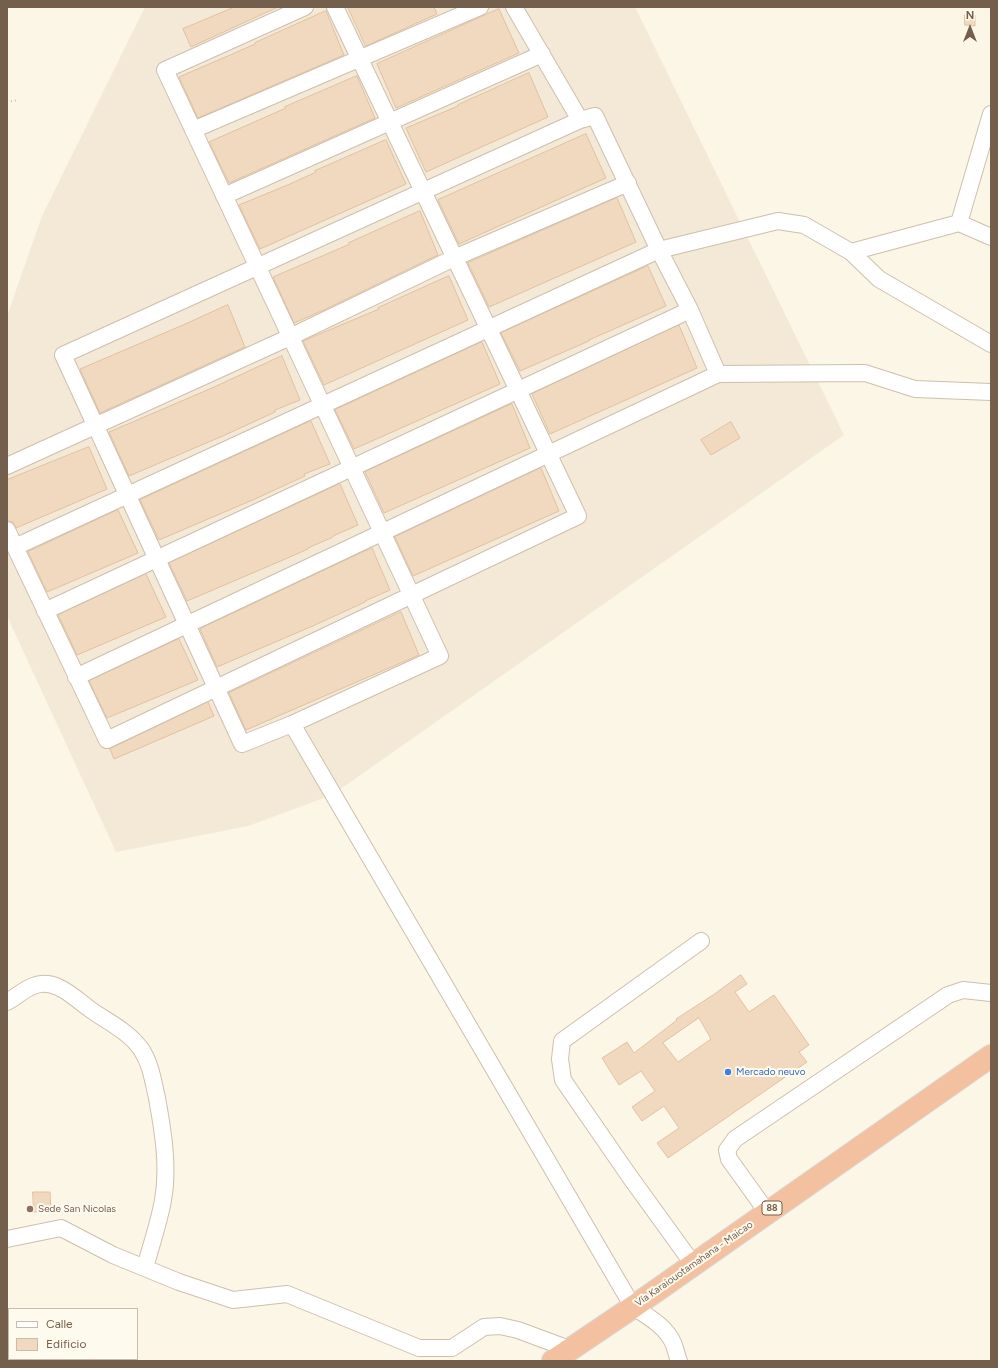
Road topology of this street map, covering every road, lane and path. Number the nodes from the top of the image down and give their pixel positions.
1 (305, 7) edge
2 (335, 7) edge
3 (480, 7) edge
4 (514, 7) edge
5 (542, 54) junction
6 (360, 58) junction
7 (18, 100) dead end
8 (7, 102) edge
9 (991, 114) edge
10 (580, 120) junction
11 (390, 122) junction
12 (193, 130) junction
13 (628, 183) junction
14 (423, 192) junction
15 (224, 196) junction
16 (959, 223) junction
17 (991, 236) edge
18 (659, 250) junction
19 (851, 252) junction
20 (454, 258) junction
21 (258, 267) junction
22 (690, 310) junction
23 (489, 328) junction
24 (290, 337) junction
25 (991, 344) edge
26 (718, 374) junction
27 (518, 390) junction
28 (991, 392) edge
29 (322, 405) junction
30 (96, 426) junction
31 (549, 454) junction
32 (7, 466) edge
33 (352, 468) junction
34 (127, 495) junction
35 (7, 530) edge
36 (382, 533) junction
37 (15, 547) junction
38 (157, 559) junction
39 (412, 595) junction
40 (45, 611) junction
41 (187, 625) junction
42 (76, 677) junction
43 (216, 688) junction
44 (292, 724) junction
45 (701, 941) dead end
46 (991, 993) edge
47 (7, 1002) edge
48 (991, 1056) edge
49 (767, 1212) junction
50 (7, 1239) edge
51 (693, 1264) junction
52 (145, 1268) junction
53 (633, 1307) junction
54 (561, 1355) edge
55 (678, 1361) edge

1 - 12 street
2 - 6 street
3 - 6 street
4 - 5 street
5 - 10 street
5 - 11 street
6 - 11 street
6 - 12 street
7 - 8 path
9 - 16 street
10 - 13 street
10 - 14 street
11 - 14 street
11 - 15 street
12 - 15 street
13 - 18 street
13 - 20 street
14 - 20 street
14 - 21 street
15 - 21 street
16 - 17 street
16 - 19 street
18 - 19 street
18 - 22 street
18 - 23 street
19 - 25 street
20 - 23 street
20 - 24 street
21 - 24 street
21 - 30 street
22 - 26 street
22 - 27 street
23 - 27 street
23 - 29 street
24 - 29 street
24 - 30 street
26 - 28 street
26 - 31 street
27 - 31 street
27 - 33 street
29 - 33 street
29 - 34 street
30 - 32 street
30 - 34 street
31 - 36 street
31 - 39 street
33 - 36 street
33 - 38 street
34 - 37 street
34 - 38 street
35 - 37 street
36 - 39 street
36 - 41 street
37 - 40 street
38 - 40 street
38 - 41 street
39 - 43 street
39 - 44 street
40 - 42 street
41 - 42 street
41 - 43 street
42 - 43 street
43 - 44 street
44 - 53 street
45 - 51 street
46 - 49 street
47 - 52 street
48 - 49 highway, Vía Karaiouotamahana - Maicao / 88
49 - 51 highway, Vía Karaiouotamahana - Maicao / 88
50 - 52 street
51 - 53 highway, Vía Karaiouotamahana - Maicao / 88
52 - 54 street
53 - 54 highway, Vía Karaiouotamahana - Maicao / 88
53 - 55 street

